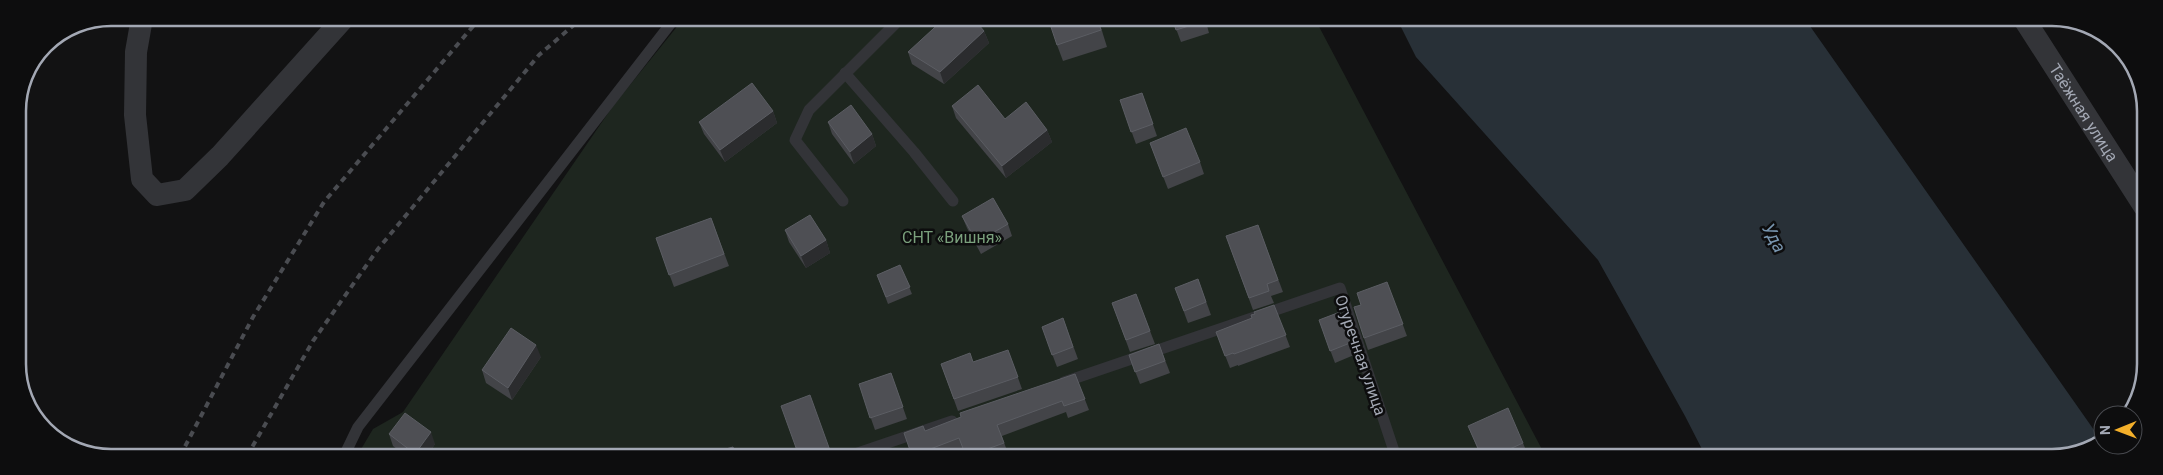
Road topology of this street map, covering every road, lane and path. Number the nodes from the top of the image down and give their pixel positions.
1 (141, 26) edge
2 (337, 26) edge
3 (669, 26) edge
4 (893, 26) edge
5 (2028, 26) edge
6 (845, 73) junction
7 (2137, 195) edge
8 (953, 200) dead end
9 (842, 201) dead end
10 (1056, 385) edge
11 (962, 418) edge
12 (347, 449) edge
13 (870, 449) edge
14 (1393, 449) edge

1 - 2 street
3 - 12 lane
4 - 6 lane
5 - 7 street, Таёжная улица
6 - 8 lane
6 - 9 lane
10 - 14 lane, Огуречная улица
11 - 13 lane

